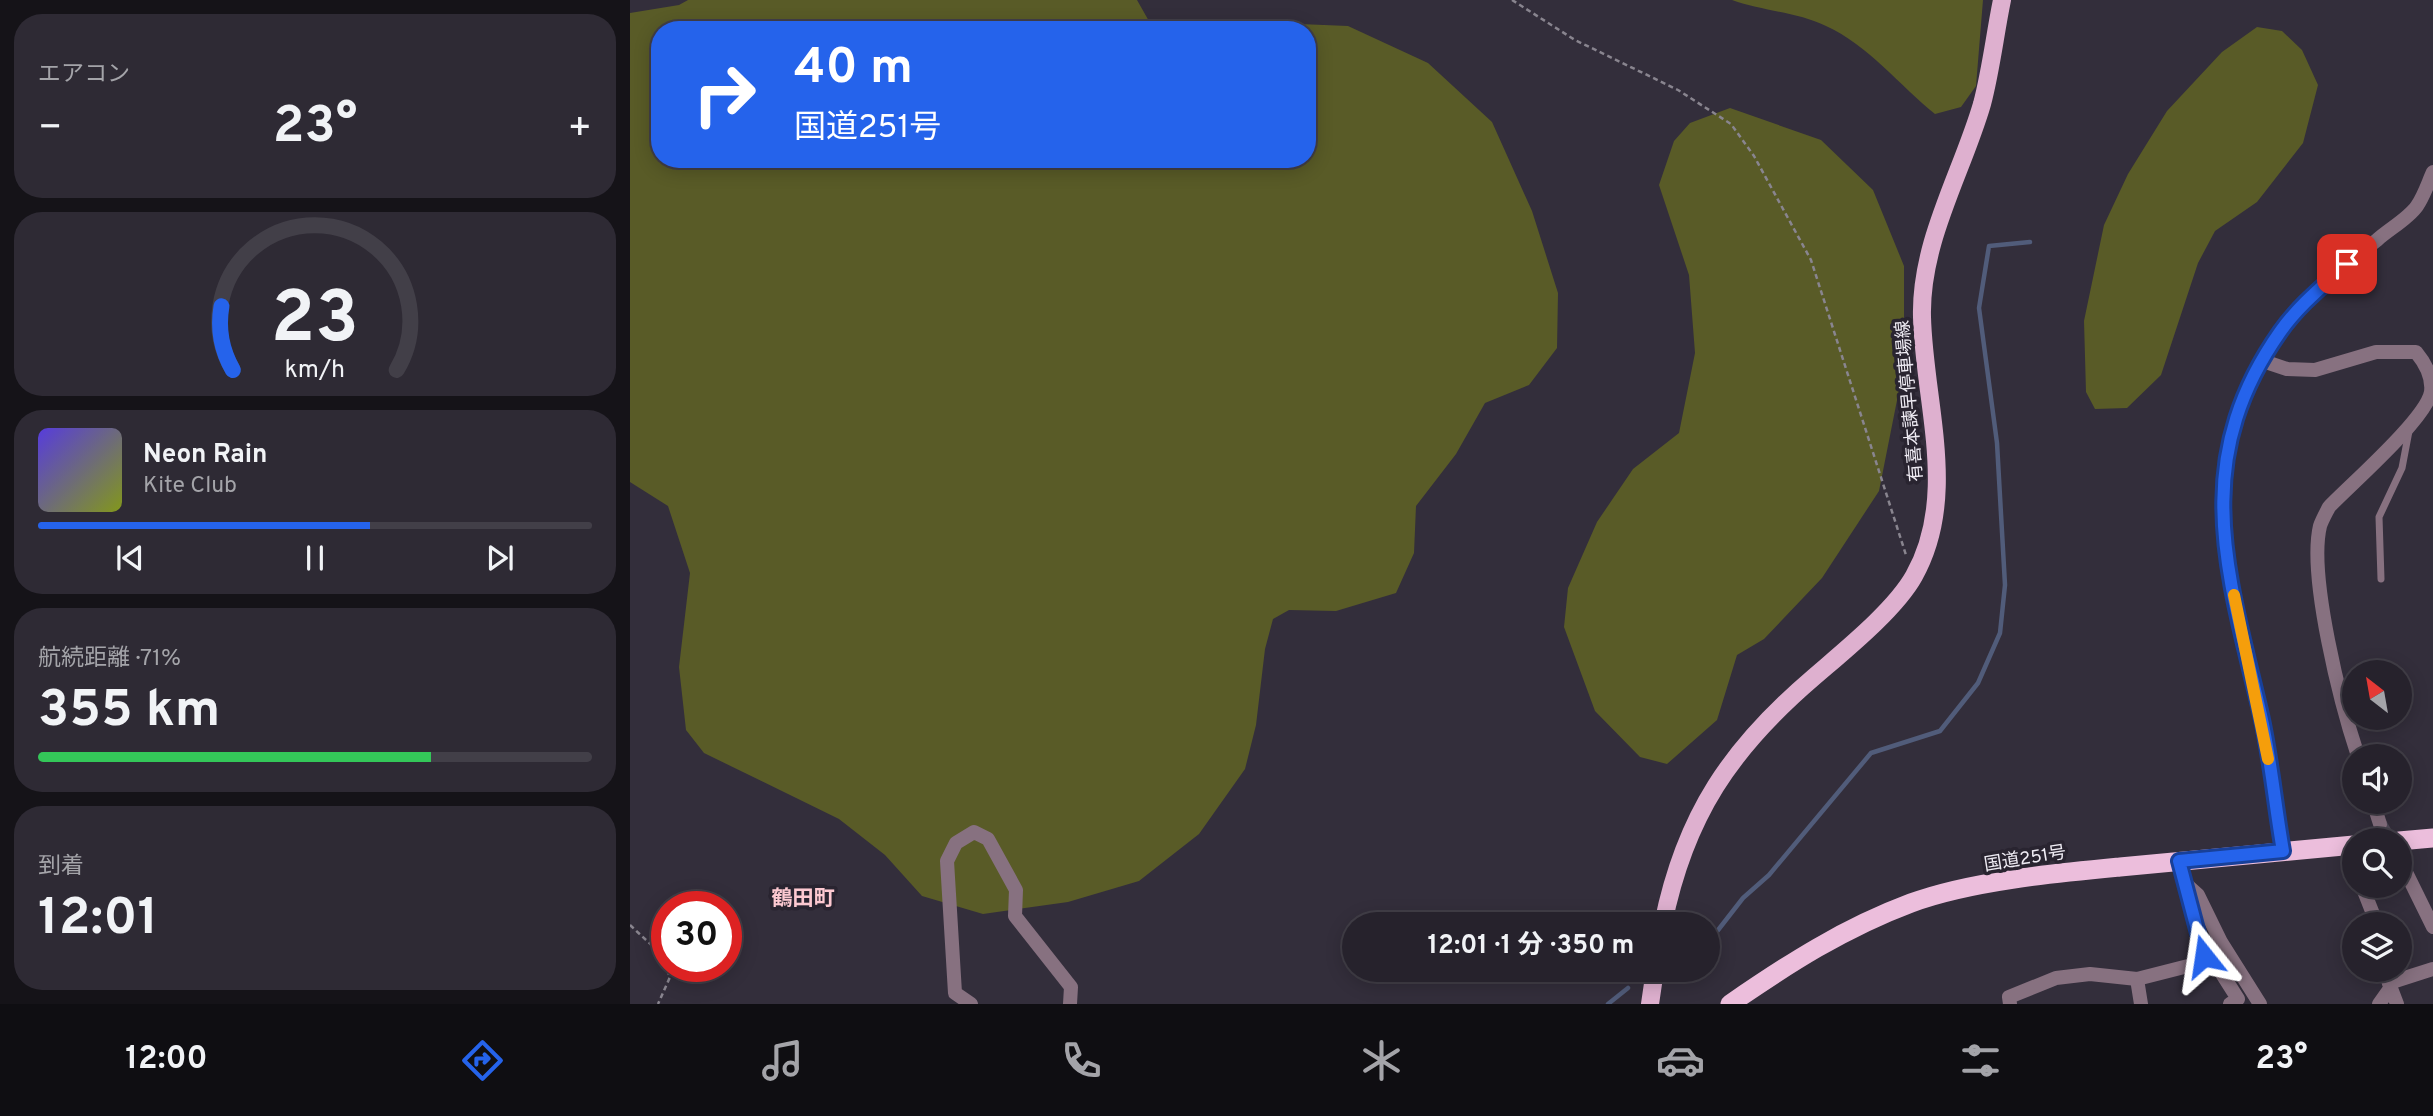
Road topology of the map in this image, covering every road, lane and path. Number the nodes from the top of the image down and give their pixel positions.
1 (1512, 0) edge
2 (2002, 0) edge
3 (2433, 172) edge
4 (2263, 361) junction
5 (2432, 387) edge
6 (2409, 426) junction
7 (1913, 578) junction
8 (2381, 579) dead end
9 (2355, 744) edge
10 (2377, 814) edge
11 (2380, 824) tunnel mouth
12 (2433, 838) edge
13 (2412, 840) edge
14 (2342, 846) edge
15 (2283, 851) junction
16 (2179, 861) junction
17 (2412, 884) edge
18 (2187, 885) junction
19 (1666, 912) edge
20 (630, 925) edge
21 (2433, 927) edge
22 (2204, 956) junction
23 (2433, 969) edge
24 (2412, 974) edge
25 (2137, 979) junction
26 (1653, 982) edge
27 (2387, 982) edge
28 (2389, 982) edge
29 (658, 1004) edge
30 (971, 1004) edge
31 (1070, 1004) edge
32 (1650, 1004) edge
33 (1730, 1004) edge
34 (2010, 1004) edge
35 (2141, 1004) edge
36 (2230, 1004) edge
37 (2260, 1004) edge
38 (2378, 1004) edge
39 (2397, 1004) edge

1 - 7 path
2 - 7 main road, 有喜本諫早停車場線
3 - 4 street
4 - 5 street
4 - 15 street
5 - 6 street
6 - 8 lane
6 - 9 street
7 - 19 main road, 有喜本諫早停車場線
10 - 11 street
12 - 13 highway
14 - 15 highway, 国道251号
15 - 16 highway, 国道251号
16 - 18 street
16 - 33 highway, 国道251号
17 - 21 street
18 - 22 street
18 - 37 street
20 - 29 path
22 - 25 street
22 - 36 street
23 - 24 street
25 - 34 street
25 - 35 street
26 - 32 main road
27 - 38 street
28 - 39 street
30 - 31 street

